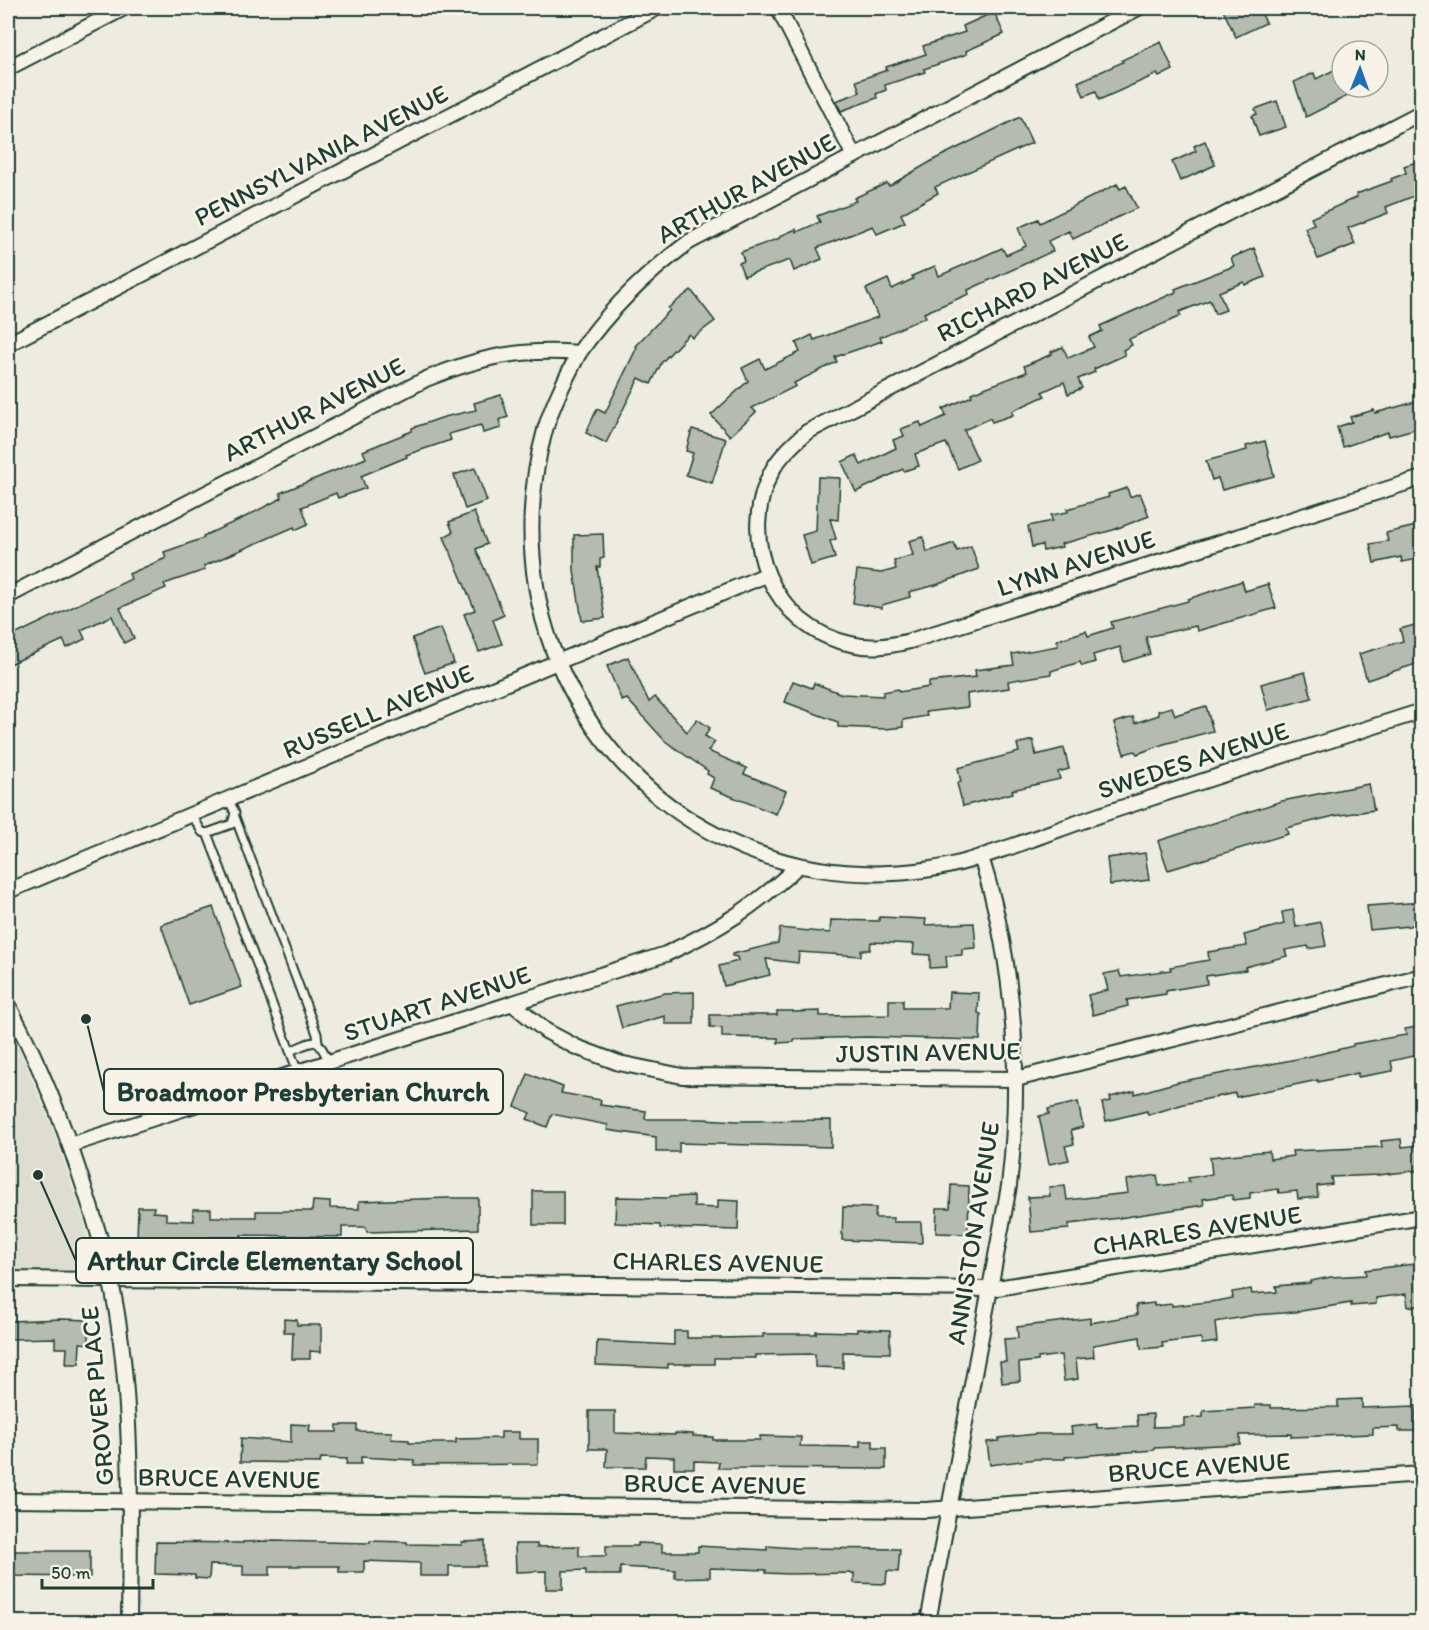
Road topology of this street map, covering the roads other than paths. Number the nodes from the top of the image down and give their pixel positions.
1 (124, 8) edge
2 (657, 8) edge
3 (778, 8) edge
4 (1138, 8) edge
5 (8, 68) edge
6 (1422, 112) edge
7 (854, 156) junction
8 (8, 345) edge
9 (579, 353) junction
10 (1422, 478) edge
11 (766, 574) junction
12 (8, 596) edge
13 (557, 662) junction
14 (1422, 711) edge
15 (229, 800) junction
16 (192, 815) junction
17 (235, 818) junction
18 (207, 833) junction
19 (981, 856) junction
20 (798, 866) junction
21 (8, 891) edge
22 (1422, 976) edge
23 (513, 1004) junction
24 (8, 1005) edge
25 (318, 1042) junction
26 (290, 1051) junction
27 (328, 1062) junction
28 (298, 1072) junction
29 (1016, 1079) junction
30 (70, 1145) junction
31 (1422, 1218) edge
32 (8, 1279) edge
33 (111, 1281) junction
34 (991, 1289) junction
35 (1422, 1474) edge
36 (8, 1500) edge
37 (130, 1501) junction
38 (949, 1510) junction
39 (129, 1623) edge
40 (928, 1623) edge

1 - 5 street
2 - 8 street, PENNSYLVANIA AVENUE
3 - 7 street
4 - 7 street, ARTHUR AVENUE
6 - 11 street, RICHARD AVENUE
7 - 9 street, ARTHUR AVENUE
9 - 12 street, ARTHUR AVENUE
9 - 13 street
10 - 11 street, LYNN AVENUE
11 - 13 street, RUSSELL AVENUE
13 - 15 street, RUSSELL AVENUE
13 - 20 street
14 - 19 street, SWEDES AVENUE
15 - 16 street, RUSSELL AVENUE
15 - 17 lane
16 - 18 lane
16 - 21 street, RUSSELL AVENUE
17 - 18 lane
17 - 25 lane
18 - 26 lane
19 - 20 street
19 - 29 street, ANNISTON AVENUE
20 - 23 street, STUART AVENUE
22 - 29 street, JUSTIN AVENUE
23 - 27 street, STUART AVENUE
23 - 29 street, JUSTIN AVENUE
24 - 30 street, GROVER PLACE
25 - 26 lane
25 - 27 lane
26 - 28 lane
27 - 28 street, STUART AVENUE
28 - 30 street, STUART AVENUE
29 - 34 street, ANNISTON AVENUE
30 - 33 street, GROVER PLACE
31 - 34 street, CHARLES AVENUE
32 - 33 street, CHARLES AVENUE
33 - 34 street, CHARLES AVENUE
33 - 37 street, GROVER PLACE
34 - 38 street, ANNISTON AVENUE
35 - 38 street, BRUCE AVENUE
36 - 37 street, BRUCE AVENUE
37 - 38 street, BRUCE AVENUE
37 - 39 street, GROVER PLACE
38 - 40 street, ANNISTON AVENUE

